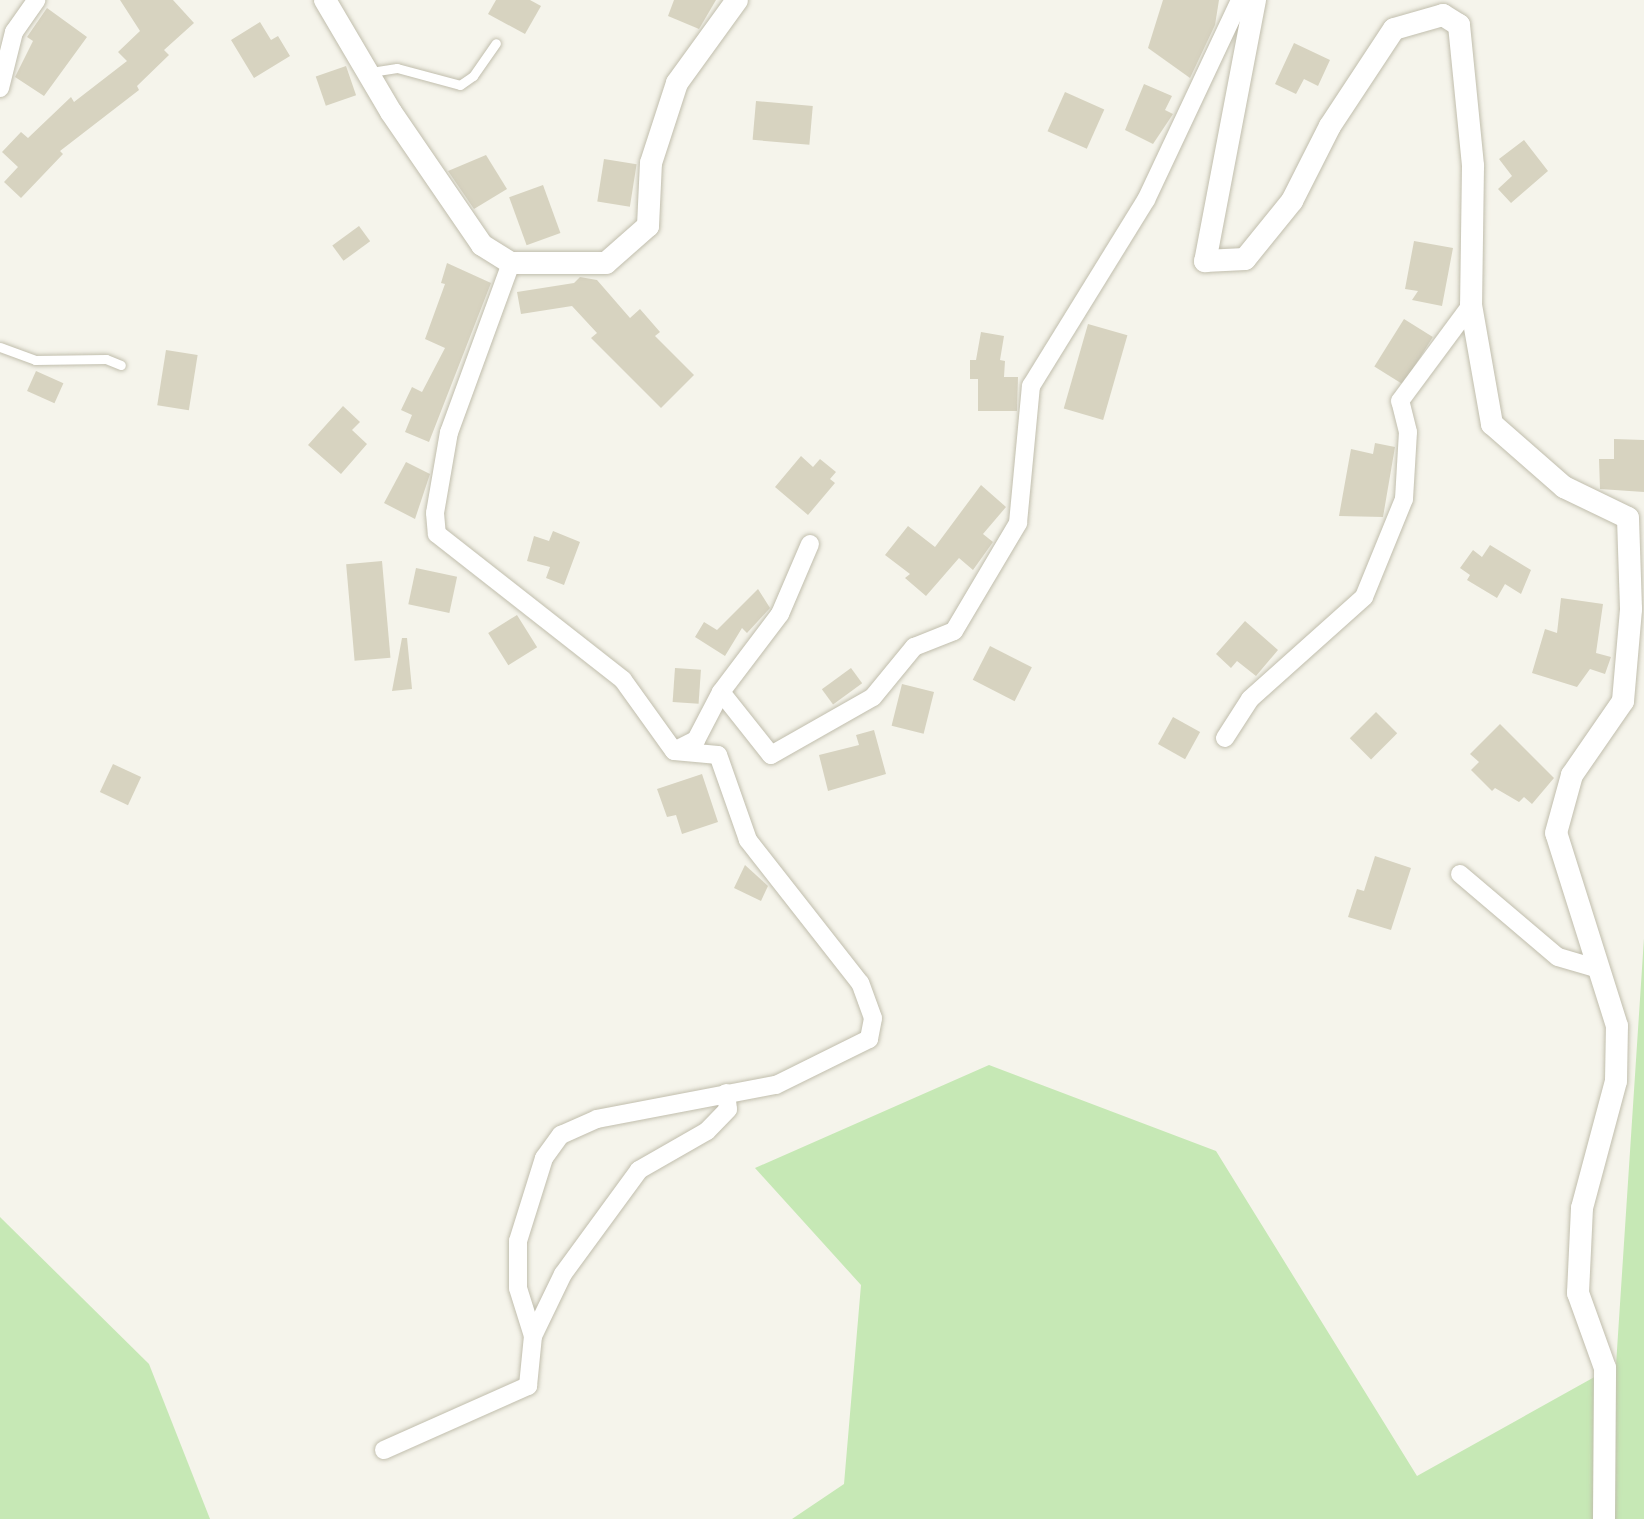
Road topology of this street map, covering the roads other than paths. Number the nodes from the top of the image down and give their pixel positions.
1 (36, 0) edge
2 (325, 0) edge
3 (737, 0) edge
4 (1240, 0) edge
5 (1255, 0) edge
6 (496, 43) dead end
7 (368, 72) junction
8 (0, 88) edge
9 (511, 263) junction
10 (1471, 305) junction
11 (0, 347) edge
12 (121, 365) dead end
13 (1636, 514) edge
14 (810, 544) dead end
15 (721, 692) junction
16 (1225, 738) dead end
17 (674, 751) junction
18 (1460, 874) dead end
19 (1599, 969) junction
20 (726, 1093) junction
21 (533, 1336) junction
22 (384, 1450) dead end
23 (1604, 1519) edge

1 - 8 street
2 - 7 street
3 - 9 street
4 - 15 street
5 - 10 street
6 - 7 lane
7 - 9 street
9 - 17 street
10 - 13 street
10 - 16 street
11 - 12 lane
13 - 19 street
14 - 15 street
15 - 17 street
17 - 20 street
18 - 19 street
19 - 23 street
20 - 21 street
20 - 21 street
21 - 22 street

